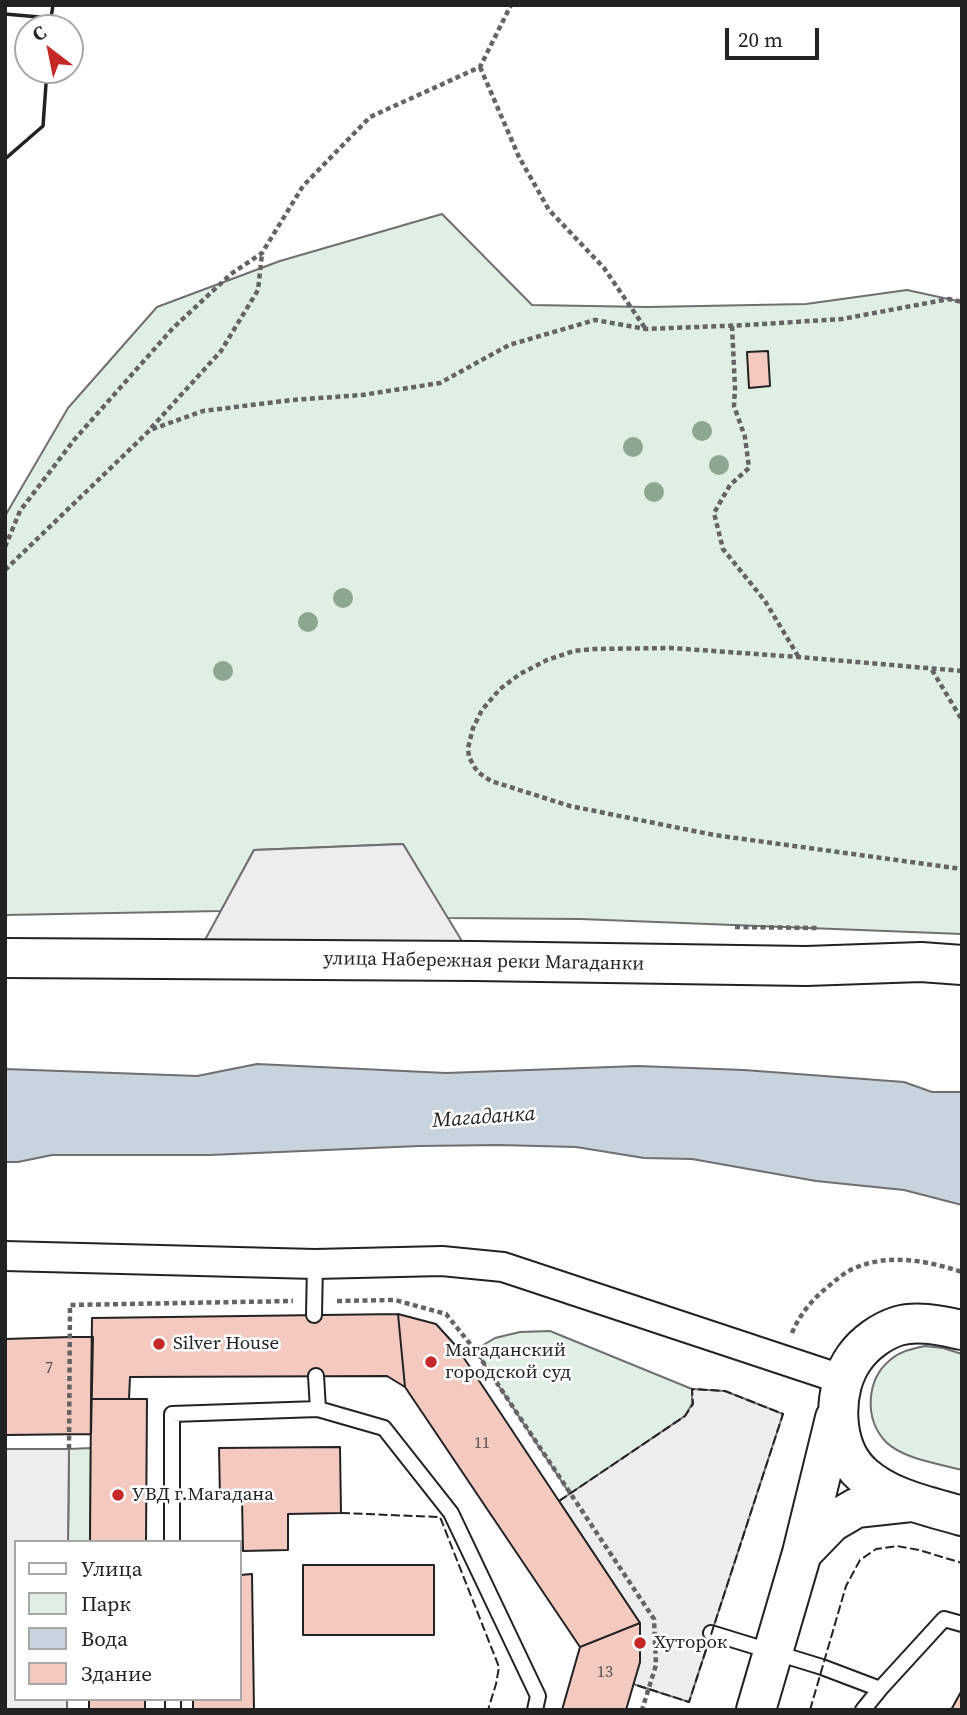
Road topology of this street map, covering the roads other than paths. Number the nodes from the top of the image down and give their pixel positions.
1 (5, 958) edge
2 (962, 965) edge
3 (5, 1256) edge
4 (316, 1264) junction
5 (314, 1315) dead end
6 (961, 1330) edge
7 (316, 1376) dead end
8 (841, 1393) junction
9 (317, 1409) junction
10 (913, 1502) junction
11 (962, 1516) edge
12 (172, 1540) edge
13 (802, 1553) junction
14 (962, 1624) edge
15 (711, 1633) dead end
16 (772, 1652) junction
17 (880, 1689) junction
18 (535, 1710) edge
19 (755, 1710) edge
20 (863, 1710) edge

1 - 2 street, улица Набережная реки Магаданки
3 - 4 street
4 - 5 lane
4 - 8 street
6 - 8 street
7 - 9 lane
8 - 10 street
8 - 13 street
9 - 12 lane
9 - 18 lane
10 - 11 street
10 - 13 street
13 - 16 street
14 - 17 lane
15 - 16 lane
16 - 17 lane
16 - 19 street
17 - 20 lane

